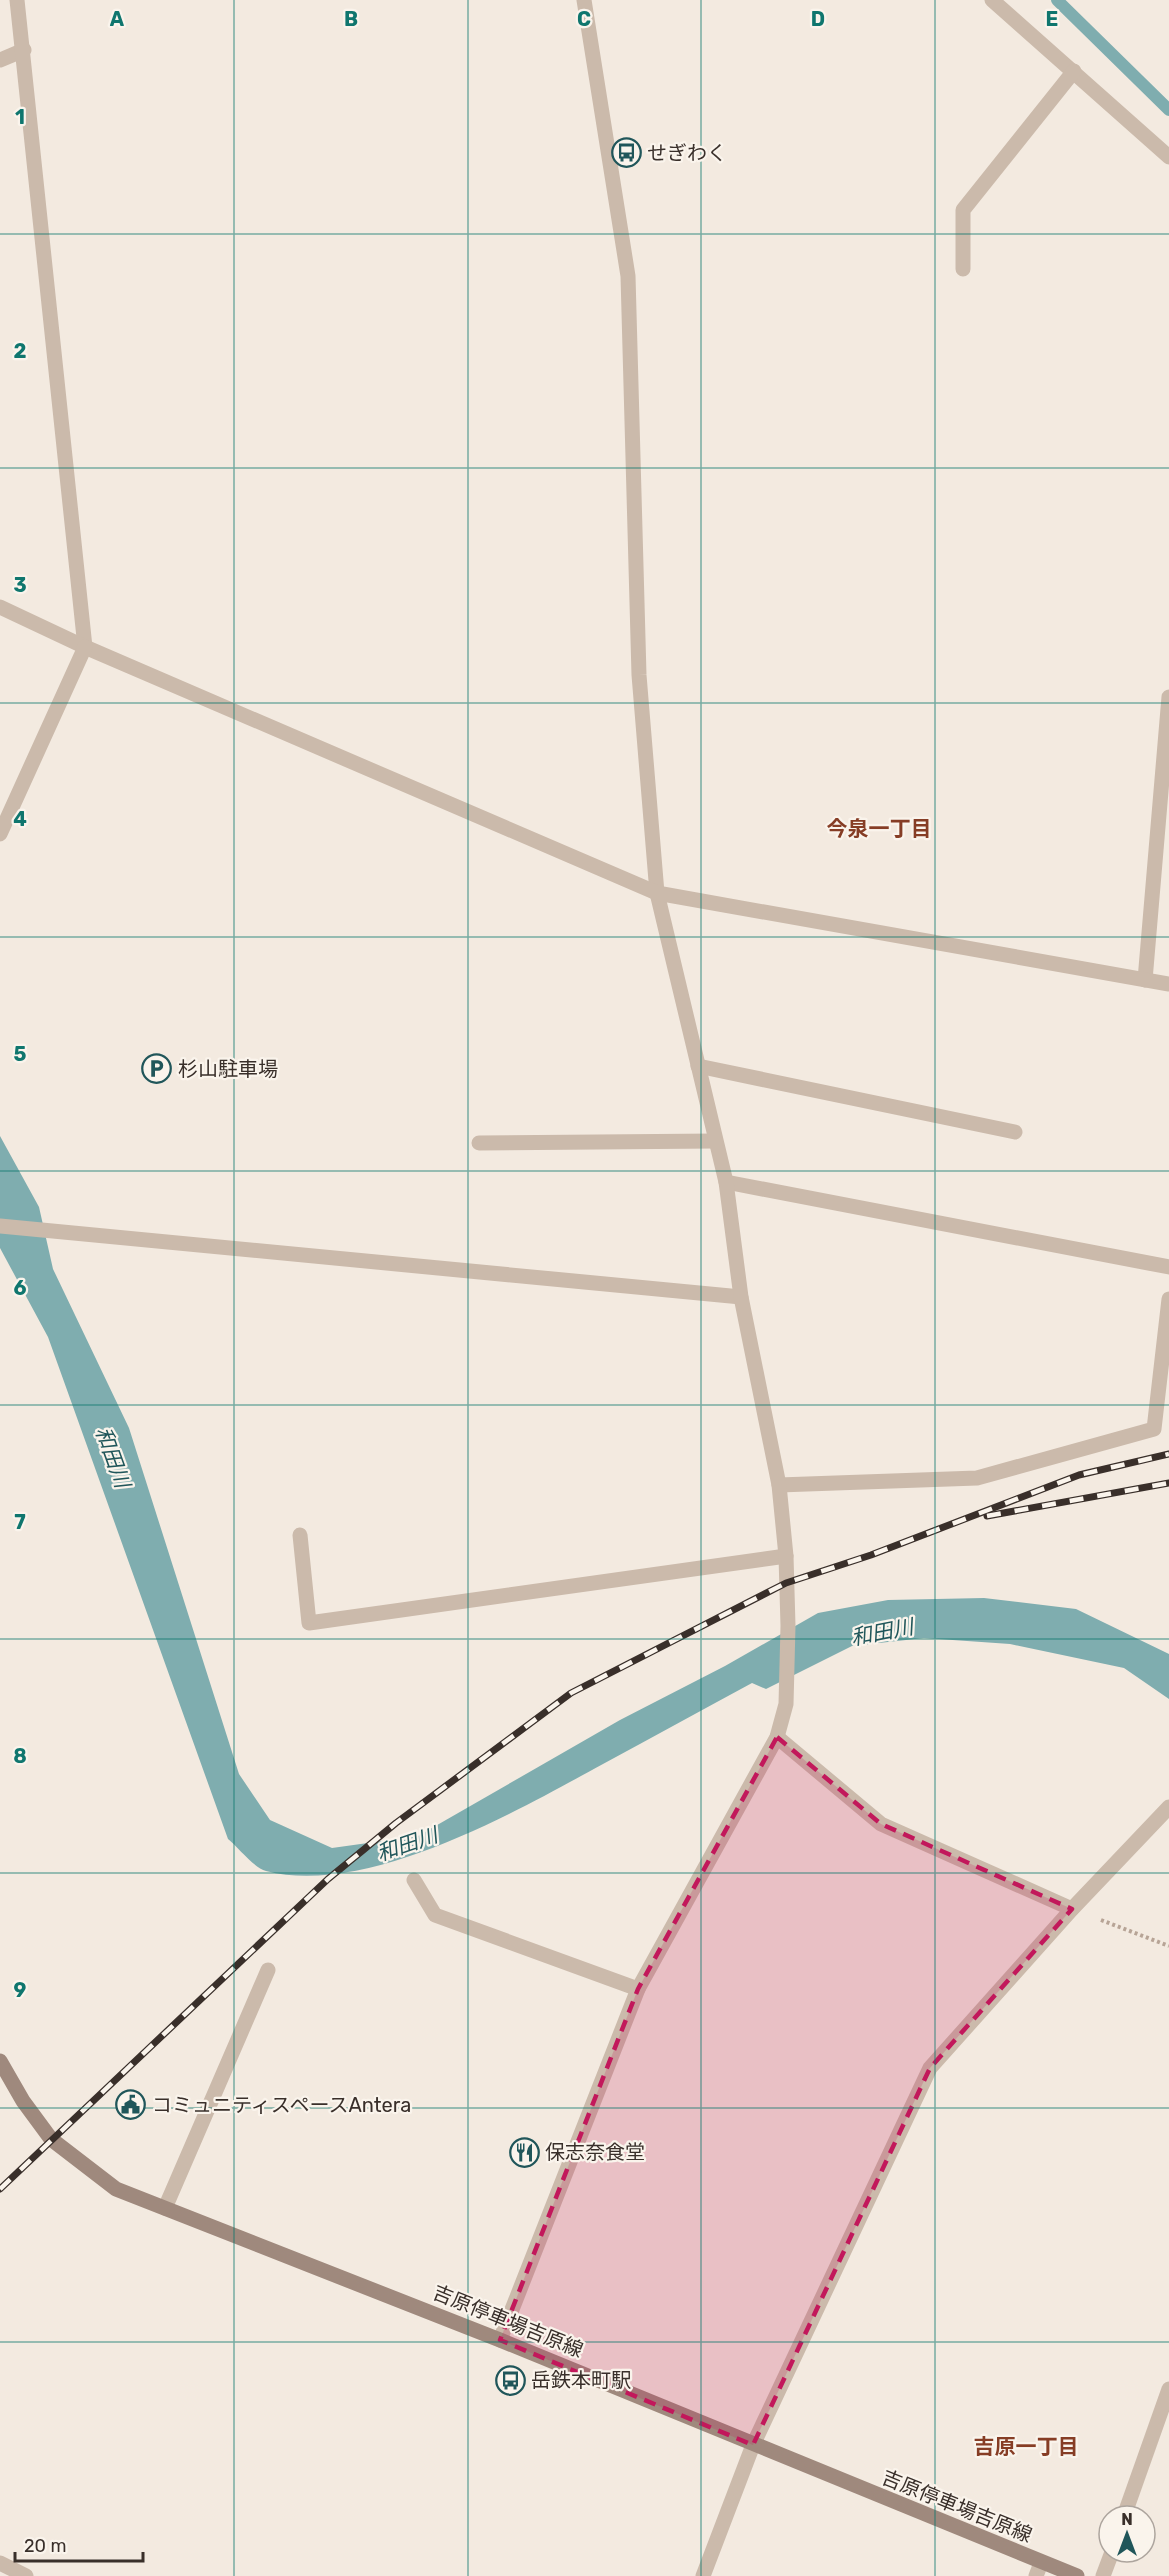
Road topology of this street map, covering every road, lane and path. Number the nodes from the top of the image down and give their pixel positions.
1 (17, 0) edge
2 (584, 0) edge
3 (992, 0) edge
4 (24, 50) junction
5 (0, 60) edge
6 (1074, 71) junction
7 (1169, 157) edge
8 (963, 269) dead end
9 (0, 607) edge
10 (85, 647) junction
11 (1169, 697) edge
12 (0, 834) edge
13 (657, 893) junction
14 (1145, 980) junction
15 (1169, 984) edge
16 (698, 1066) junction
17 (1015, 1132) dead end
18 (715, 1141) junction
19 (479, 1143) dead end
20 (726, 1182) junction
21 (0, 1226) edge
22 (1169, 1267) edge
23 (741, 1297) junction
24 (1169, 1299) edge
25 (779, 1485) junction
26 (300, 1535) dead end
27 (786, 1556) junction
28 (777, 1737) junction
29 (1169, 1807) edge
30 (414, 1880) dead end
31 (1072, 1909) junction
32 (1169, 1946) edge
33 (268, 1970) dead end
34 (638, 1989) junction
35 (0, 2061) edge
36 (165, 2208) junction
37 (501, 2340) junction
38 (1169, 2389) edge
39 (753, 2445) junction
40 (1128, 2504) edge
41 (0, 2563) edge
42 (1038, 2569) edge
43 (26, 2576) edge
44 (703, 2576) edge
45 (1077, 2576) edge

1 - 4 street
2 - 13 street
3 - 6 street
4 - 5 street
4 - 10 street
6 - 7 street
6 - 8 street
9 - 10 street
10 - 12 street
10 - 13 street
11 - 14 street
13 - 14 street
13 - 16 street
14 - 15 street
16 - 17 street
16 - 18 street
18 - 19 street
18 - 20 street
20 - 22 street
20 - 23 street
21 - 23 street
23 - 25 street
24 - 25 street
25 - 27 street
26 - 27 street
27 - 28 street
28 - 31 street
28 - 34 street
29 - 31 street
30 - 34 street
31 - 32 path
31 - 39 street
33 - 36 street
34 - 37 street
35 - 36 main road, 吉原停車場吉原線
36 - 37 main road, 吉原停車場吉原線
37 - 39 main road, 吉原停車場吉原線
38 - 40 street
39 - 42 main road, 吉原停車場吉原線
39 - 44 street
41 - 43 street
42 - 45 main road, 吉原停車場吉原線

